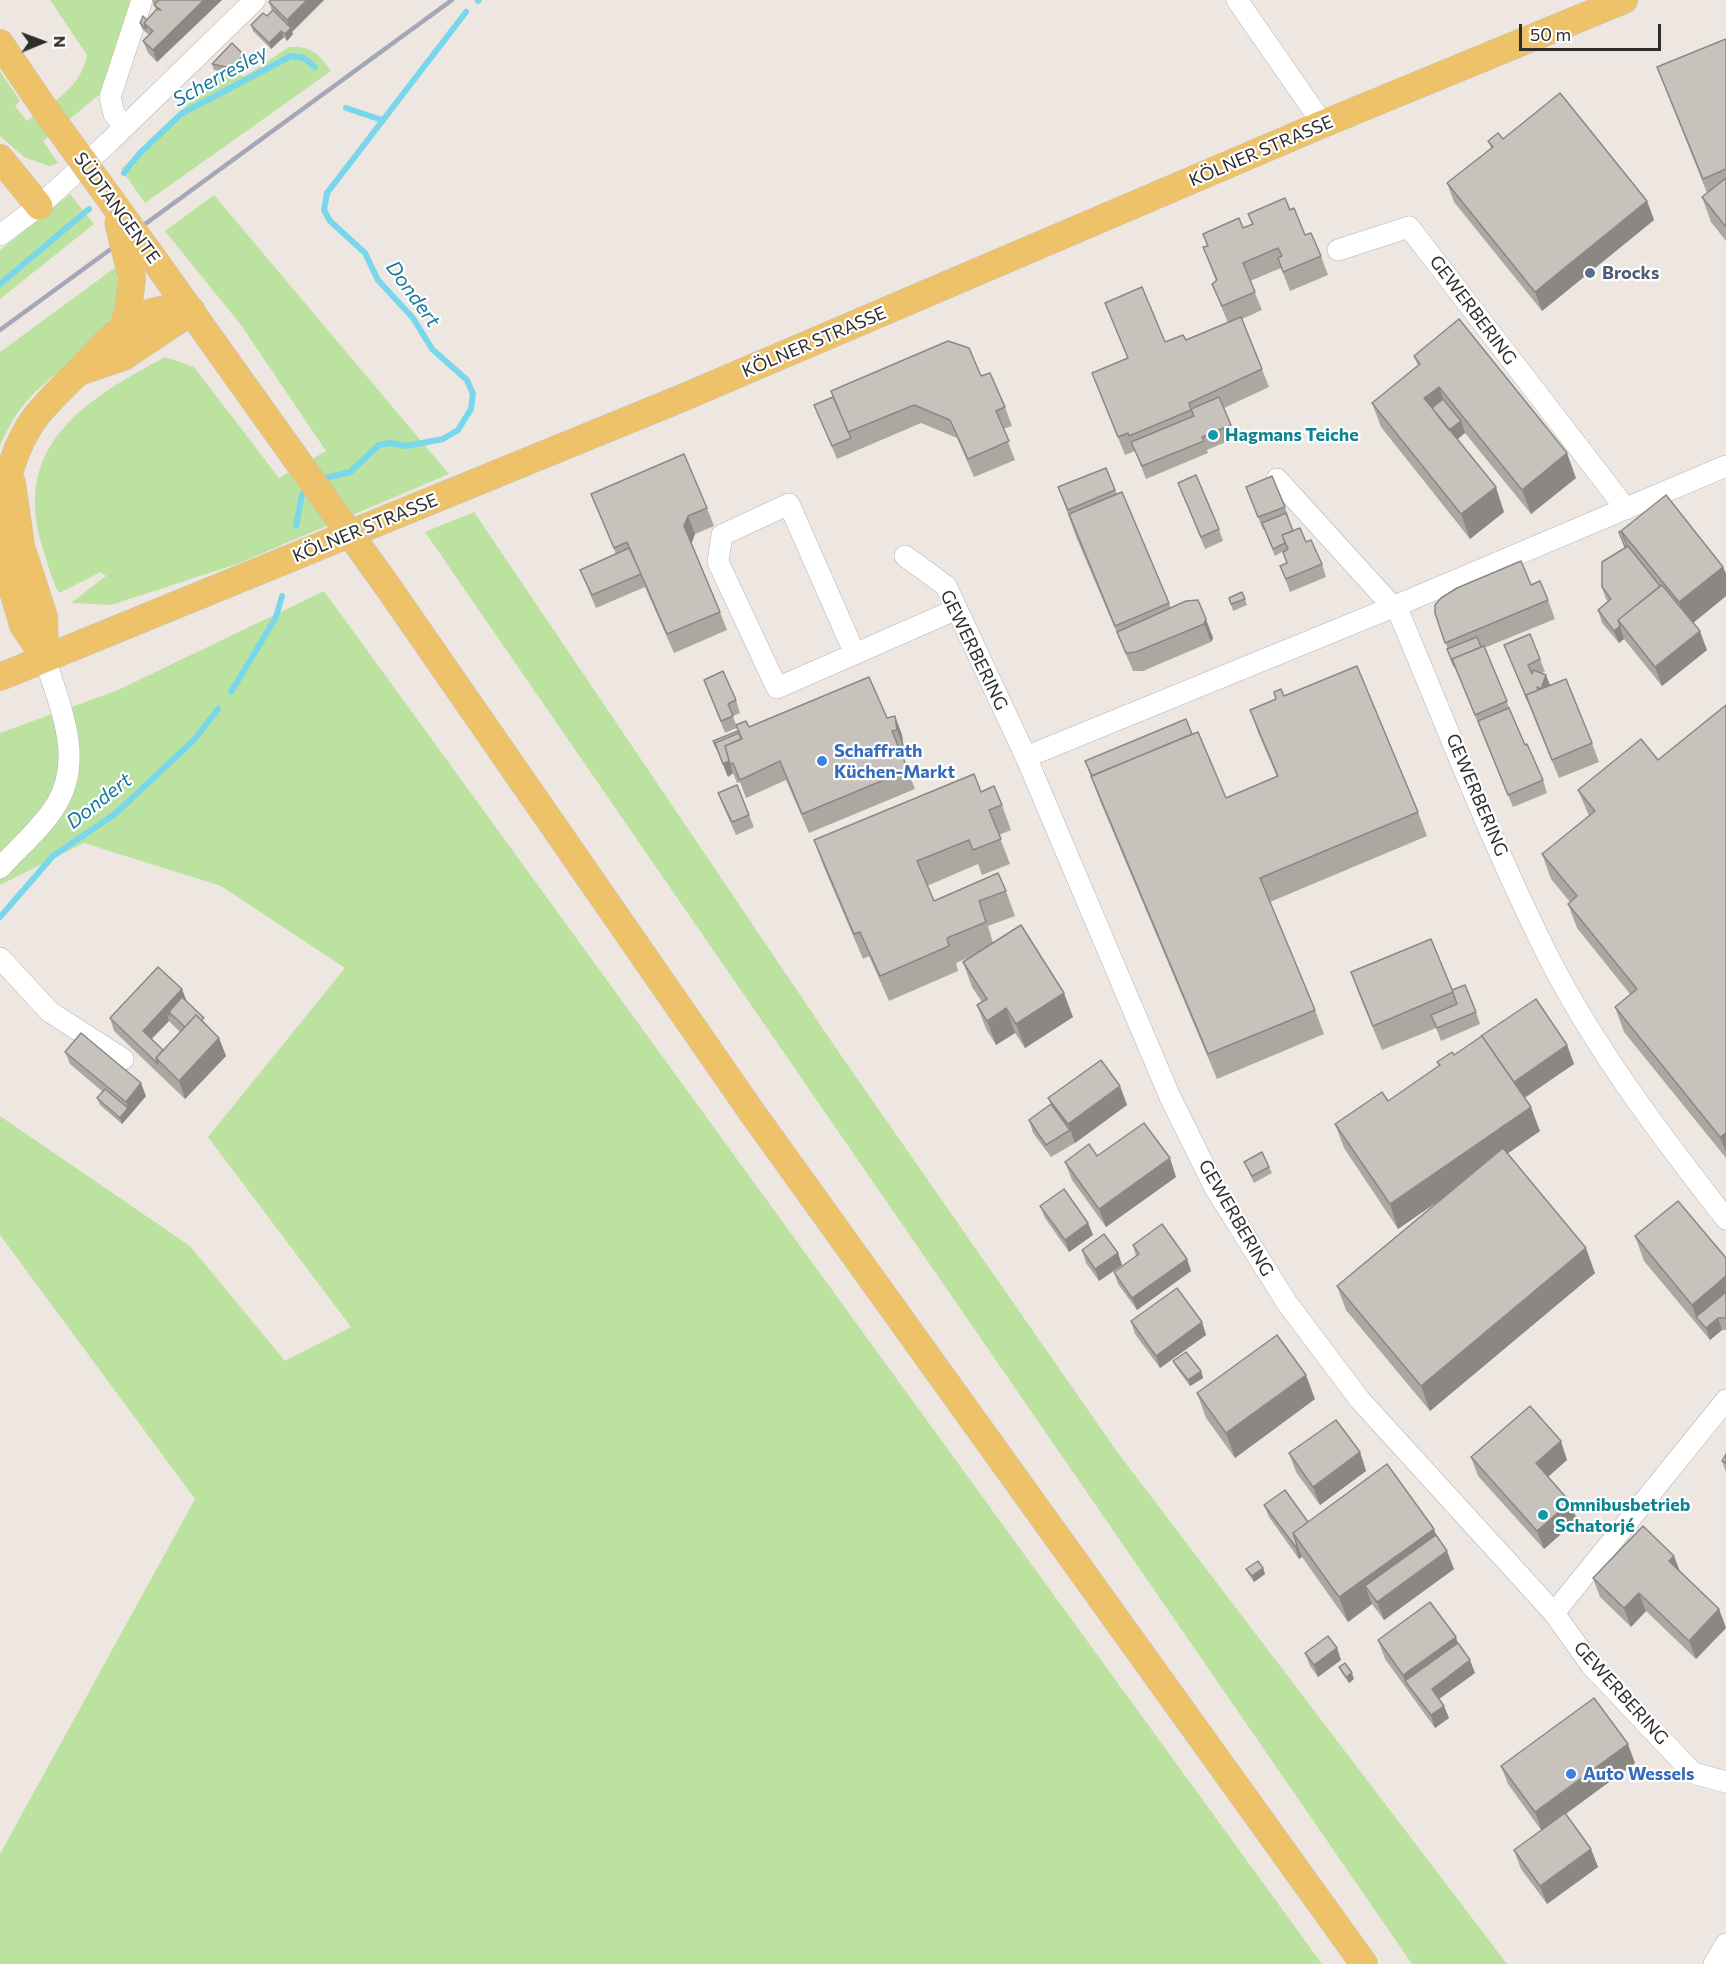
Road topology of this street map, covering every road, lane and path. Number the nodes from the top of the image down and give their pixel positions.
1 (142, 0) edge
2 (255, 0) edge
3 (1237, 0) edge
4 (1624, 0) edge
5 (0, 43) edge
6 (1323, 124) junction
7 (124, 126) junction
8 (0, 158) edge
9 (110, 198) junction
10 (39, 206) junction
11 (0, 235) edge
12 (1338, 250) dead end
13 (192, 311) junction
14 (123, 326) junction
15 (78, 372) junction
16 (11, 466) junction
17 (1726, 466) edge
18 (1277, 479) dead end
19 (0, 509) edge
20 (1626, 509) junction
21 (0, 525) edge
22 (905, 556) dead end
23 (1394, 606) junction
24 (957, 609) junction
25 (855, 654) junction
26 (45, 658) junction
27 (0, 677) edge
28 (1026, 757) junction
29 (0, 868) edge
30 (0, 958) edge
31 (123, 1059) dead end
32 (1726, 1219) edge
33 (1726, 1400) edge
34 (1554, 1613) junction
35 (1726, 1782) edge
36 (1726, 1944) edge
37 (1364, 1964) edge
38 (1714, 1964) edge

1 - 7 street
2 - 7 street
3 - 6 street
4 - 6 main road, KÖLNER STRASSE
5 - 9 main road, SÜDTANGENTE, bridge
6 - 26 main road, KÖLNER STRASSE
7 - 10 street
8 - 10 main road
9 - 13 main road, SÜDTANGENTE, bridge
9 - 14 main road, bridge
10 - 11 street
12 - 20 street, GEWERBERING
13 - 14 main road
13 - 15 main road
13 - 37 main road, SÜDTANGENTE, bridge
14 - 15 main road
15 - 16 main road
16 - 19 main road
16 - 26 main road
17 - 20 street
18 - 23 street, GEWERBERING
20 - 23 street
21 - 26 main road
22 - 24 street, GEWERBERING
23 - 28 street
23 - 32 street, GEWERBERING
24 - 25 street
24 - 28 street, GEWERBERING
25 - 25 street
26 - 27 main road, KÖLNER STRASSE
26 - 29 street
28 - 34 street, GEWERBERING
30 - 31 street
33 - 34 street
34 - 35 street, GEWERBERING
36 - 38 street

